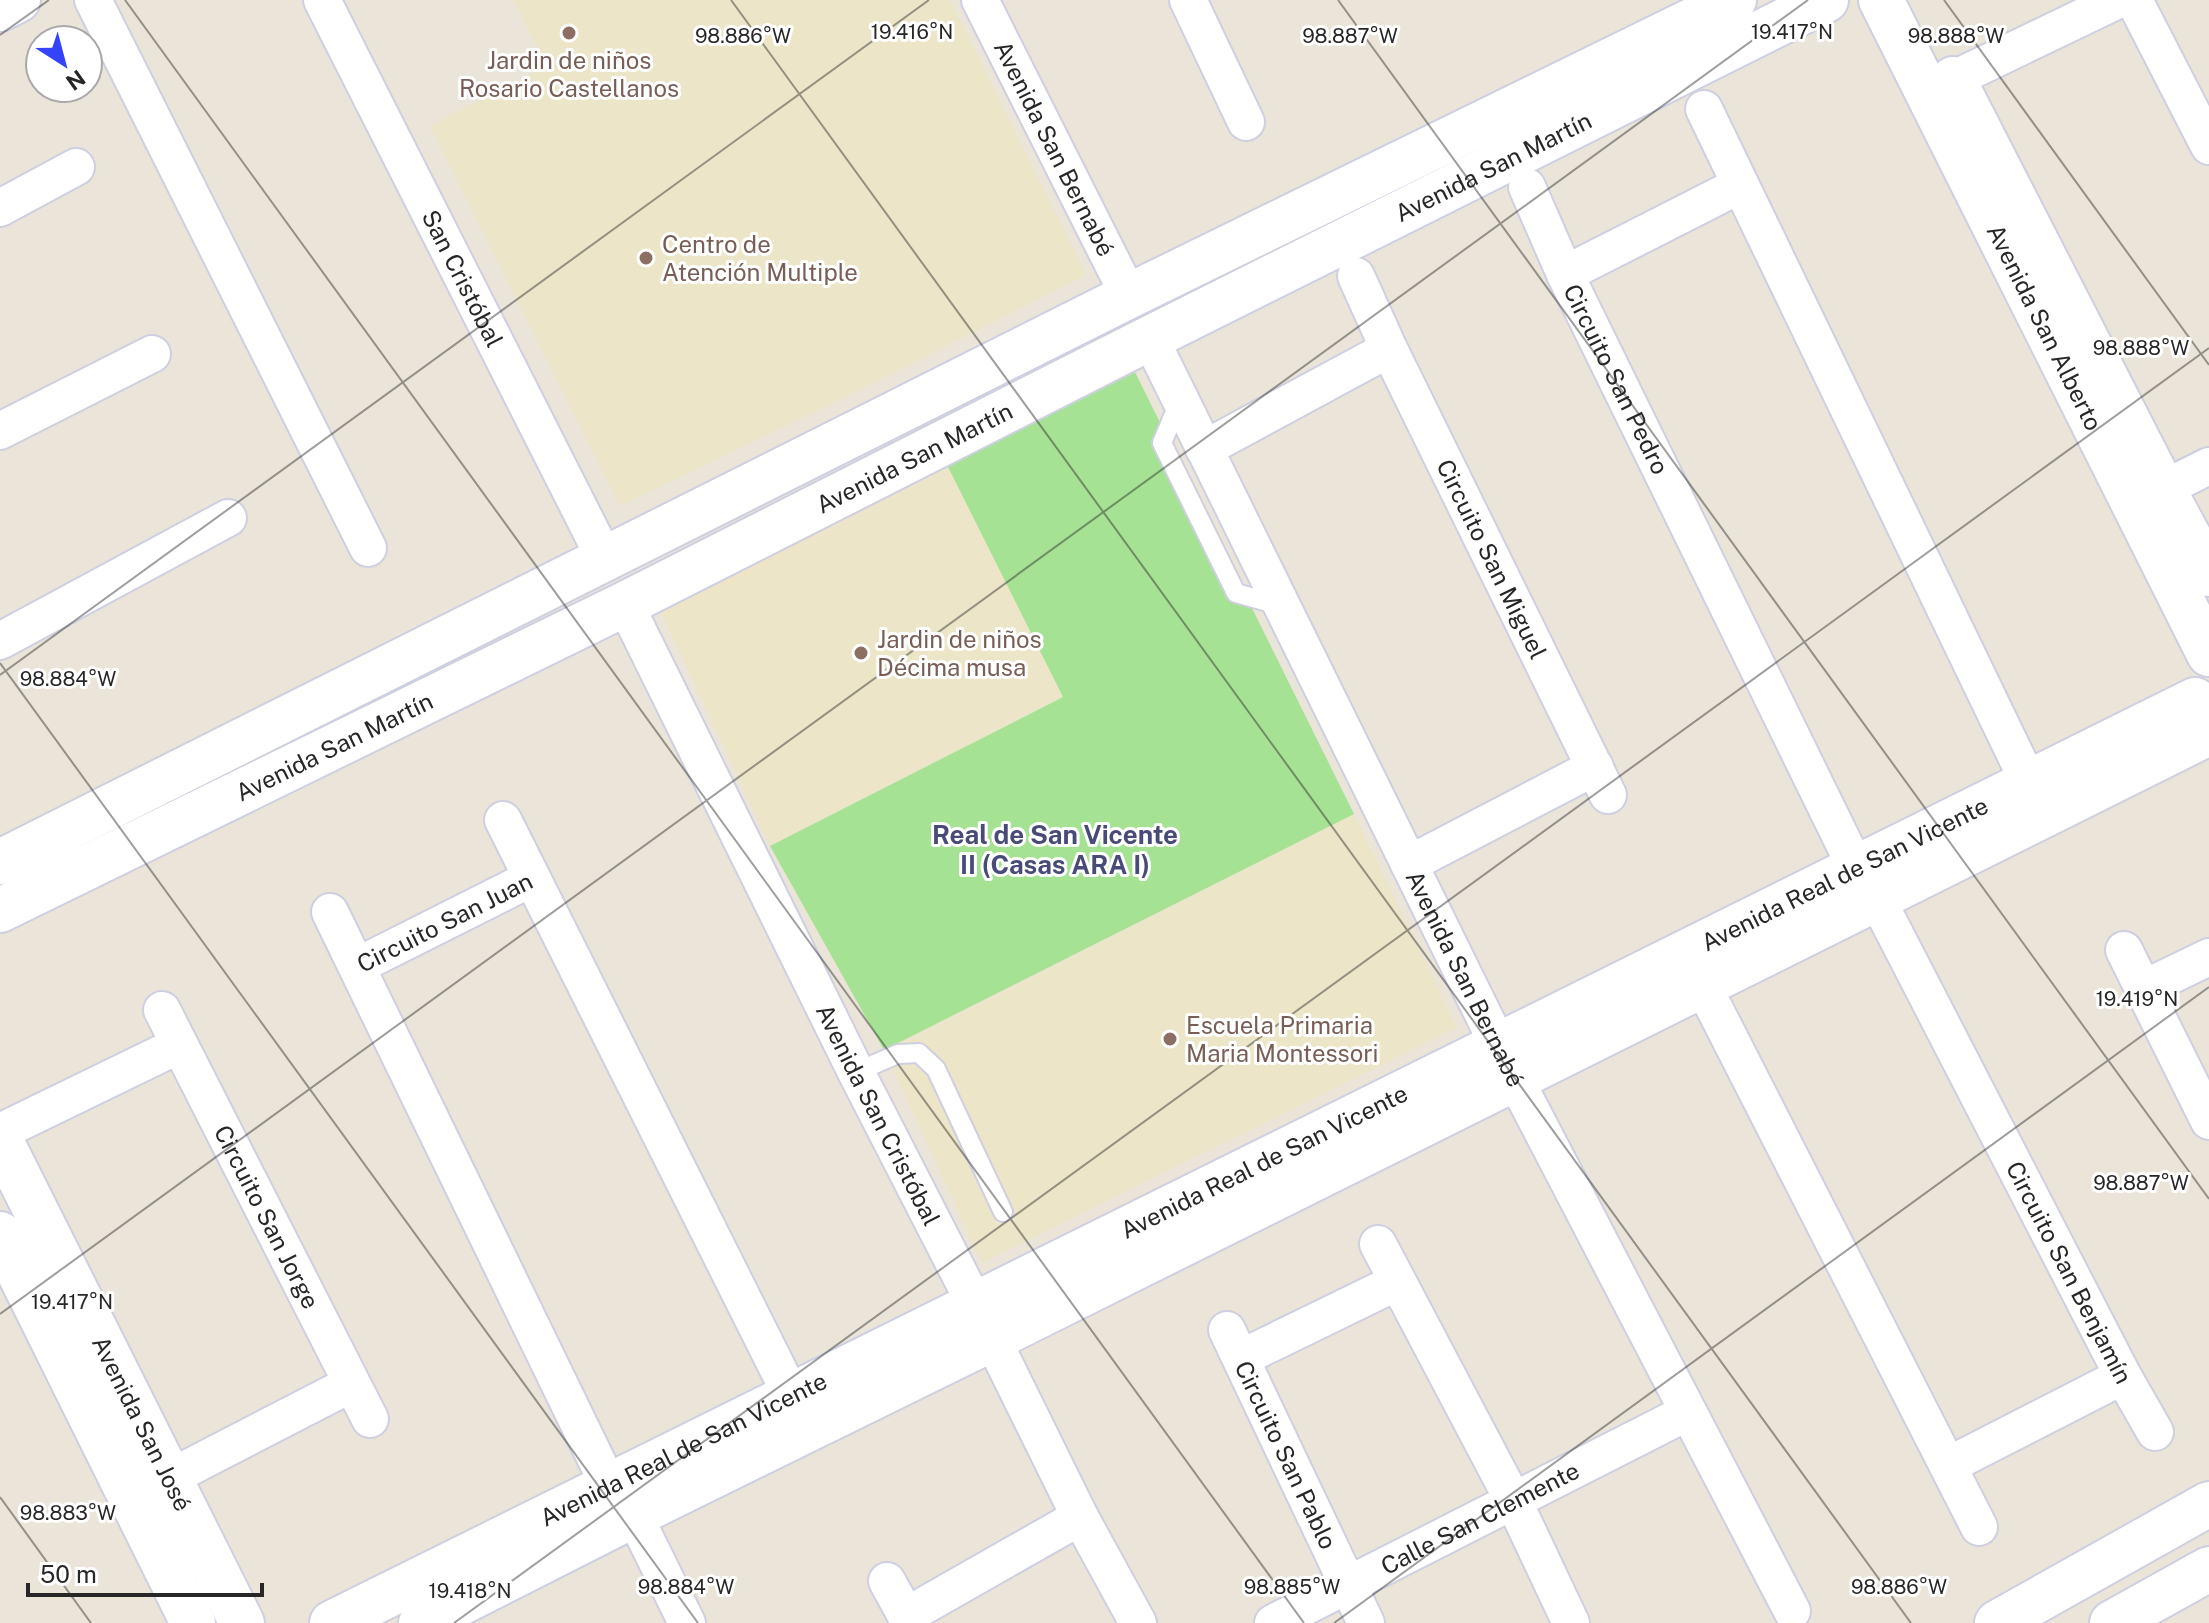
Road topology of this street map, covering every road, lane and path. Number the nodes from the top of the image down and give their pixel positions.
1 (18, 0) edge
2 (93, 0) edge
3 (322, 0) edge
4 (980, 0) edge
5 (1188, 0) edge
6 (1734, 0) edge
7 (1826, 0) edge
8 (1881, 0) edge
9 (1912, 0) edge
10 (2118, 0) edge
11 (2134, 0) edge
12 (0, 9) edge
13 (1939, 86) junction
14 (1704, 109) dead end
15 (1246, 122) dead end
16 (2209, 146) edge
17 (76, 167) dead end
18 (1740, 185) junction
19 (1527, 187) dead end
20 (0, 208) edge
21 (1565, 274) junction
22 (1356, 276) dead end
23 (1129, 296) junction
24 (1150, 338) junction
25 (1389, 349) junction
26 (152, 354) dead end
27 (1180, 400) junction
28 (0, 431) edge
29 (1204, 449) junction
30 (2209, 466) edge
31 (2148, 497) junction
32 (228, 518) dead end
33 (368, 548) dead end
34 (605, 559) junction
35 (2209, 574) edge
36 (625, 604) junction
37 (1282, 606) junction
38 (0, 641) edge
39 (2209, 654) edge
40 (2204, 719) edge
41 (2029, 783) junction
42 (503, 820) dead end
43 (0, 862) edge
44 (1409, 864) junction
45 (532, 878) junction
46 (1867, 884) junction
47 (0, 910) edge
48 (330, 912) dead end
49 (2124, 950) dead end
50 (2209, 957) edge
51 (357, 966) junction
52 (1703, 986) junction
53 (2143, 989) junction
54 (162, 1010) dead end
55 (179, 1045) junction
56 (1506, 1062) junction
57 (856, 1072) junction
58 (2209, 1121) edge
59 (0, 1132) edge
60 (0, 1139) edge
61 (1003, 1212) dead end
62 (0, 1234) edge
63 (1378, 1244) dead end
64 (1397, 1282) junction
65 (984, 1322) junction
66 (2123, 1376) junction
67 (351, 1384) junction
68 (791, 1395) junction
69 (1688, 1412) junction
70 (370, 1419) dead end
71 (2155, 1432) dead end
72 (1949, 1465) junction
73 (169, 1478) junction
74 (622, 1500) junction
75 (1513, 1500) junction
76 (2209, 1504) edge
77 (1080, 1517) junction
78 (1979, 1527) dead end
79 (2208, 1572) edge
80 (887, 1581) dead end
81 (1347, 1585) junction
82 (1792, 1611) dead end
83 (465, 1613) edge
84 (908, 1620) edge
85 (193, 1623) edge
86 (242, 1623) edge
87 (332, 1623) edge
88 (421, 1623) edge
89 (687, 1623) edge
90 (1138, 1623) edge
91 (1273, 1623) edge
92 (1366, 1623) edge
93 (1571, 1623) edge
94 (1997, 1623) edge
95 (2112, 1623) edge

1 - 12 street
2 - 33 street
3 - 34 street, San Cristóbal
4 - 23 street, Avenida San Bernabé
5 - 15 street
6 - 23 street, Avenida San Martín
7 - 24 street, Avenida San Martín
8 - 13 street, Avenida San Alberto
9 - 13 street, Avenida San Alberto
10 - 13 street
11 - 16 street
13 - 31 street, Avenida San Alberto
14 - 18 street
17 - 20 street
18 - 21 street, Circuito San Pedro
18 - 41 street
19 - 21 street
21 - 46 street, Circuito San Pedro
22 - 25 street, Circuito San Miguel
23 - 34 street, Avenida San Martín
24 - 27 street, Avenida San Bernabé
24 - 36 street, Avenida San Martín
25 - 29 street
25 - 44 street, Circuito San Miguel
26 - 28 street
27 - 29 street, Avenida San Bernabé
27 - 37 lane
29 - 37 street, Avenida San Bernabé
30 - 31 street
31 - 35 street, Avenida San Alberto
31 - 39 street, Avenida San Alberto
32 - 38 street
34 - 43 street, Avenida San Martín
36 - 47 street, Avenida San Martín
36 - 57 street, Avenida San Cristóbal
37 - 44 street, Avenida San Bernabé
39 - 40 street
40 - 41 street, Avenida Real de San Vicente
40 - 46 street, Avenida Real de San Vicente
41 - 46 street, Avenida Real de San Vicente
42 - 45 street
44 - 56 street, Avenida San Bernabé
45 - 51 street, Circuito San Juan
45 - 68 street, Circuito San Juan
46 - 52 street, Avenida Real de San Vicente
46 - 56 street, Avenida Real de San Vicente
46 - 66 street, Circuito San Benjamín
48 - 51 street
49 - 53 street
50 - 53 street
51 - 74 street, Circuito San Juan
52 - 56 street, Avenida Real de San Vicente
52 - 72 street
53 - 58 street
54 - 55 street, Circuito San Jorge
55 - 59 street
55 - 67 street, Circuito San Jorge
56 - 65 street, Avenida Real de San Vicente
56 - 69 street, Avenida San Bernabé
57 - 61 lane
57 - 65 street, Avenida San Cristóbal
60 - 73 street, Avenida San José
62 - 85 street, Avenida San José
63 - 64 street
64 - 75 street
64 - 81 street, Circuito San Pablo
65 - 68 street, Avenida Real de San Vicente
65 - 74 street, Avenida Real de San Vicente
65 - 77 street, Avenida San Cristóbal
66 - 71 street
66 - 72 street, Circuito San Benjamín
67 - 70 street, Circuito San Jorge
67 - 73 street
68 - 74 street, Avenida Real de San Vicente
69 - 75 street, Calle San Clemente
69 - 82 street, Avenida San Bernabé
72 - 78 street
73 - 86 street, Avenida San José
74 - 83 street, Avenida Real de San Vicente
74 - 87 street, Avenida Real de San Vicente
74 - 89 street, Circuito San Juan
75 - 81 street, Calle San Clemente
75 - 93 street
76 - 94 street
77 - 84 street
77 - 90 street, Avenida San Cristóbal
79 - 95 street
80 - 84 street
81 - 91 street, Calle San Clemente
81 - 92 street, Circuito San Pablo
83 - 88 street, Avenida Real de San Vicente

